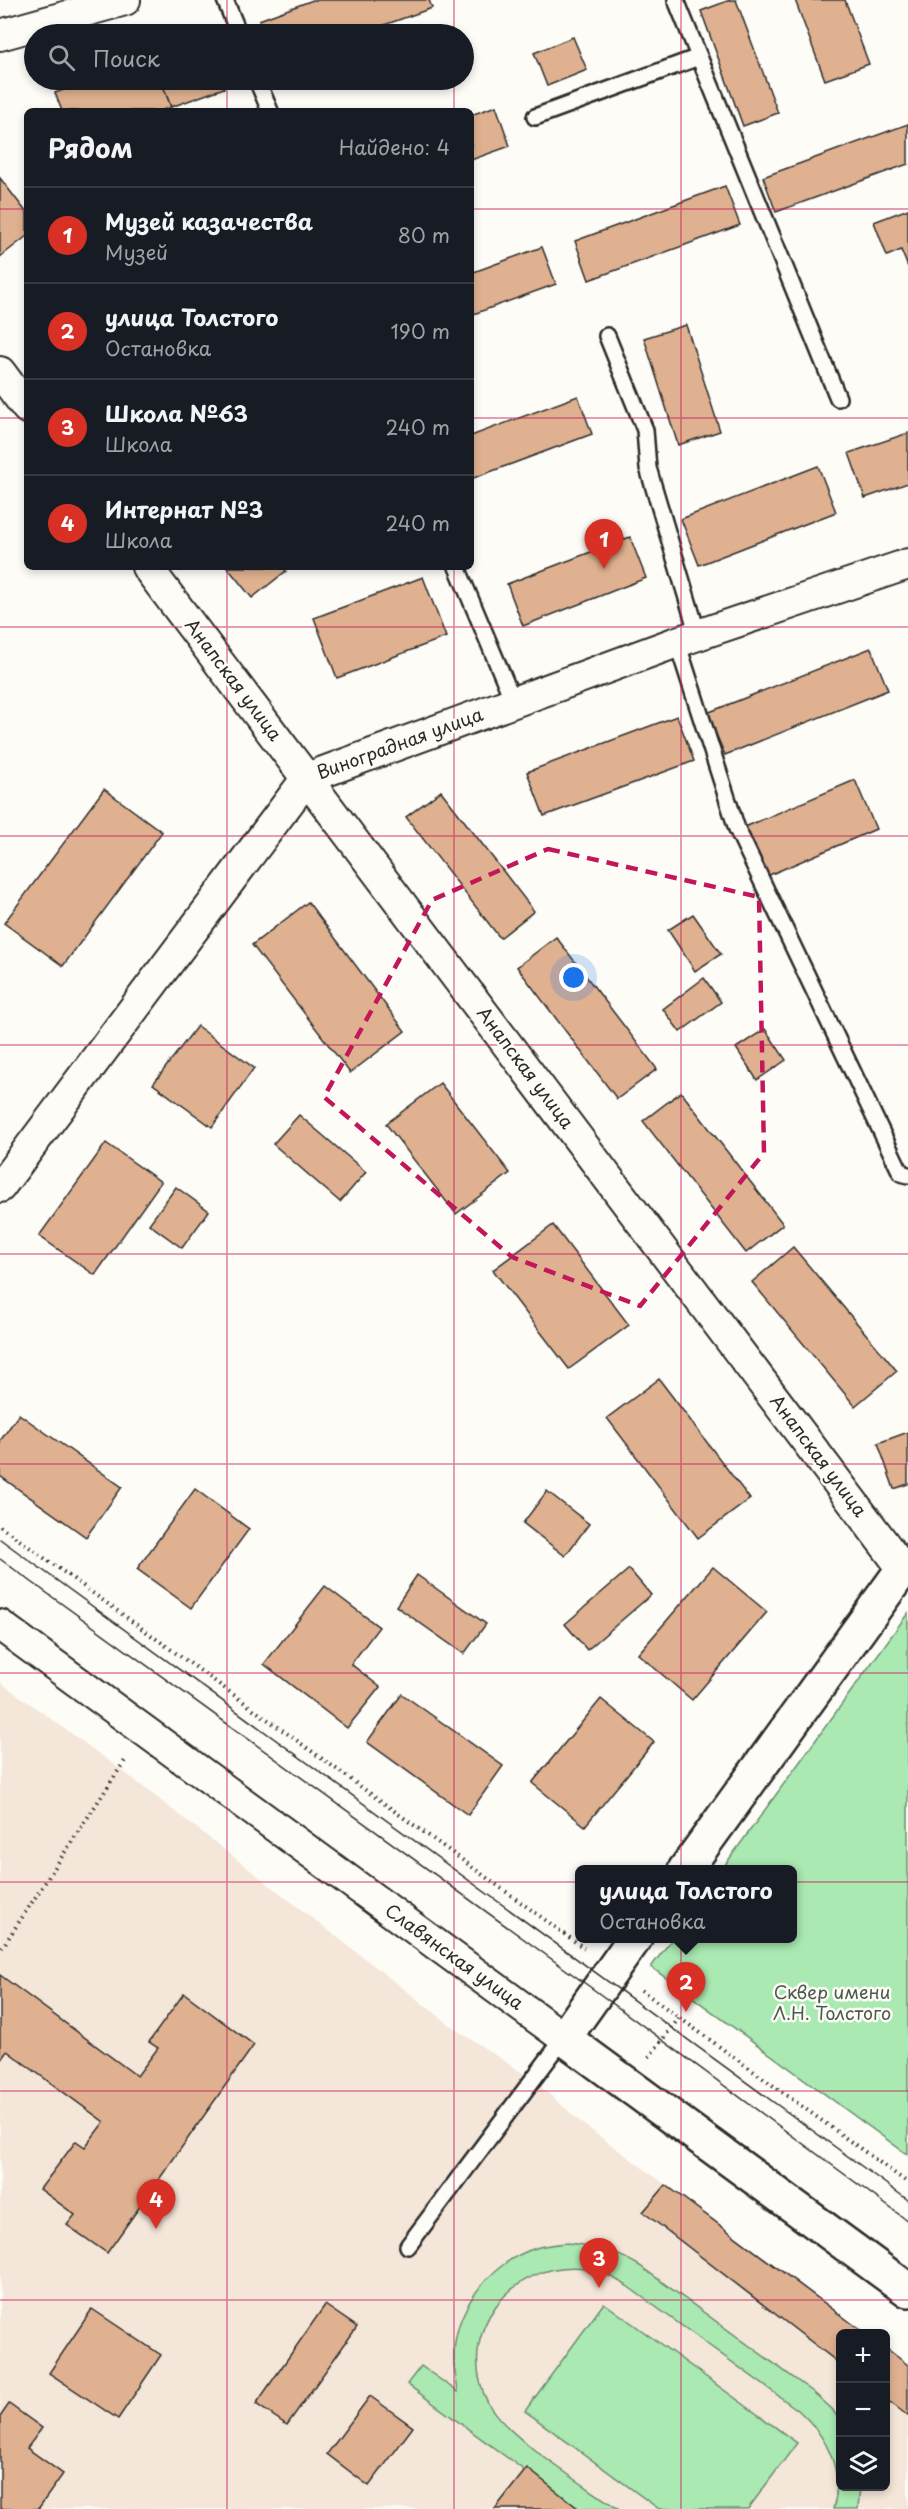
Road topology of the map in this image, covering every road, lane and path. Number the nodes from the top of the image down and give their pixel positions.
1 (125, 0) edge
2 (225, 0) edge
3 (676, 0) edge
4 (39, 24) edge
5 (235, 24) edge
6 (24, 28) edge
7 (0, 35) edge
8 (699, 57) junction
9 (261, 90) edge
10 (269, 108) edge
11 (534, 117) dead end
12 (607, 336) dead end
13 (0, 372) edge
14 (838, 398) dead end
15 (24, 404) edge
16 (908, 564) edge
17 (149, 570) edge
18 (458, 570) edge
19 (688, 638) junction
20 (514, 703) junction
21 (307, 778) junction
22 (908, 1175) edge
23 (0, 1187) edge
24 (0, 1526) edge
25 (905, 1568) edge
26 (0, 1625) edge
27 (127, 1759) dead end
28 (688, 1865) edge
29 (575, 1942) edge
30 (577, 1943) edge
31 (631, 1943) edge
32 (2, 1948) dead end
33 (613, 1969) junction
34 (564, 2037) junction
35 (908, 2183) edge
36 (408, 2246) dead end
37 (908, 2290) edge

1 - 4 street
2 - 5 lane
3 - 8 lane
6 - 7 street
8 - 11 lane
8 - 14 lane
9 - 10 lane
12 - 19 lane
13 - 15 street
16 - 19 street, Виноградная улица
17 - 21 street, Анапская улица
18 - 20 lane
19 - 20 street, Виноградная улица
19 - 22 lane
20 - 21 street, Виноградная улица
21 - 23 street, Виноградная улица
21 - 25 street, Анапская улица
24 - 29 path
25 - 28 street
26 - 34 street, Славянская улица
27 - 32 path
30 - 33 path
31 - 33 street
33 - 34 street
33 - 35 path
34 - 36 lane
34 - 37 street, Славянская улица

